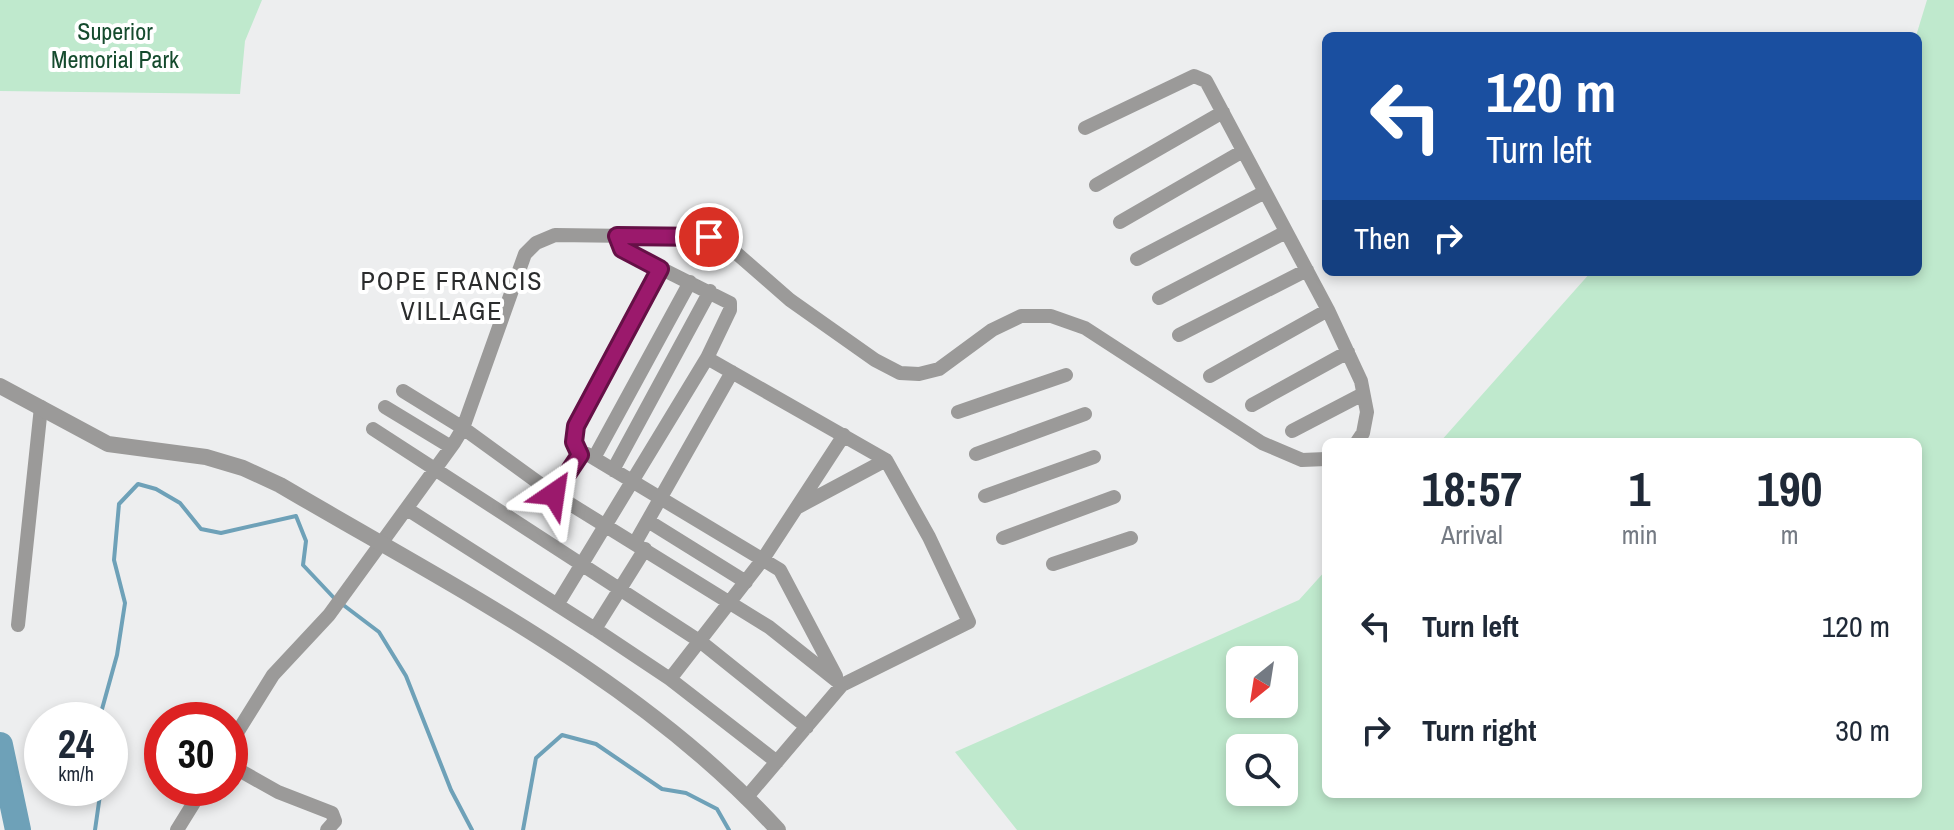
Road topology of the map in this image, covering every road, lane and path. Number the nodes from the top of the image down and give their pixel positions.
1 (1223, 112) junction
2 (1085, 128) dead end
3 (1243, 151) junction
4 (1096, 185) dead end
5 (1265, 192) junction
6 (1120, 222) dead end
7 (1286, 232) junction
8 (617, 236) junction
9 (1137, 259) dead end
10 (660, 269) junction
11 (1307, 270) junction
12 (690, 282) junction
13 (710, 291) junction
14 (1159, 298) dead end
15 (1328, 310) junction
16 (1179, 335) dead end
17 (1348, 352) junction
18 (707, 358) junction
19 (732, 372) junction
20 (1066, 375) dead end
21 (1210, 376) dead end
22 (0, 386) edge
23 (403, 391) dead end
24 (1363, 394) junction
25 (1252, 405) dead end
26 (41, 407) junction
27 (385, 407) dead end
28 (958, 412) dead end
29 (1085, 414) dead end
30 (463, 428) junction
31 (373, 429) dead end
32 (1292, 431) dead end
33 (844, 435) junction
34 (1360, 438) edge
35 (451, 447) junction
36 (976, 454) dead end
37 (587, 456) junction
38 (1094, 457) dead end
39 (1322, 459) edge
40 (886, 460) junction
41 (438, 469) junction
42 (613, 470) junction
43 (634, 481) junction
44 (554, 494) junction
45 (985, 496) dead end
46 (1114, 497) dead end
47 (659, 499) junction
48 (407, 509) junction
49 (794, 510) junction
50 (648, 521) junction
51 (607, 525) junction
52 (1003, 538) dead end
53 (1131, 538) dead end
54 (382, 546) junction
55 (640, 546) junction
56 (763, 559) junction
57 (1053, 564) dead end
58 (581, 565) junction
59 (746, 582) junction
60 (620, 589) junction
61 (731, 602) junction
62 (557, 605) junction
63 (18, 625) dead end
64 (595, 629) junction
65 (701, 642) junction
66 (670, 679) junction
67 (841, 684) junction
68 (248, 715) edge
69 (807, 727) junction
70 (777, 762) junction
71 (248, 775) edge
72 (746, 798) junction
73 (192, 806) edge
74 (177, 830) edge
75 (327, 830) edge
76 (778, 830) edge

1 - 2 street
1 - 3 street
1 - 4 street
3 - 5 street
3 - 6 street
5 - 7 street
5 - 9 street
7 - 11 street
7 - 14 street
8 - 10 street
8 - 30 street
8 - 39 street
10 - 12 street
10 - 37 street
11 - 15 street
11 - 16 street
12 - 13 street
12 - 37 street
13 - 18 street
13 - 42 street
15 - 17 street
15 - 21 street
17 - 24 street
17 - 25 street
18 - 19 street
18 - 43 street
19 - 33 street
19 - 47 street
20 - 28 street
22 - 26 street
23 - 30 street
24 - 32 street
24 - 34 street
26 - 54 street
26 - 63 street
27 - 35 street
29 - 36 street
30 - 35 street
30 - 44 street
31 - 41 street
33 - 40 street
33 - 49 street
35 - 41 street
37 - 42 street
37 - 44 street
38 - 45 street
40 - 49 street
40 - 67 street
41 - 48 street
41 - 58 street
42 - 43 street
43 - 47 street
43 - 51 street
44 - 51 street
46 - 52 street
47 - 50 street
47 - 56 street
48 - 54 street
48 - 62 street
49 - 56 street
50 - 55 street
50 - 59 street
51 - 55 street
51 - 58 street
53 - 57 street
54 - 68 street
54 - 72 street
55 - 60 street
55 - 61 street
56 - 59 street
56 - 67 street
58 - 60 street
58 - 62 street
59 - 61 street
60 - 64 street
60 - 65 street
61 - 65 street
61 - 67 street
62 - 64 street
64 - 66 street
65 - 66 street
65 - 69 street
66 - 70 street
67 - 69 street
69 - 70 street
70 - 72 street
71 - 75 street
72 - 76 street
73 - 74 street

